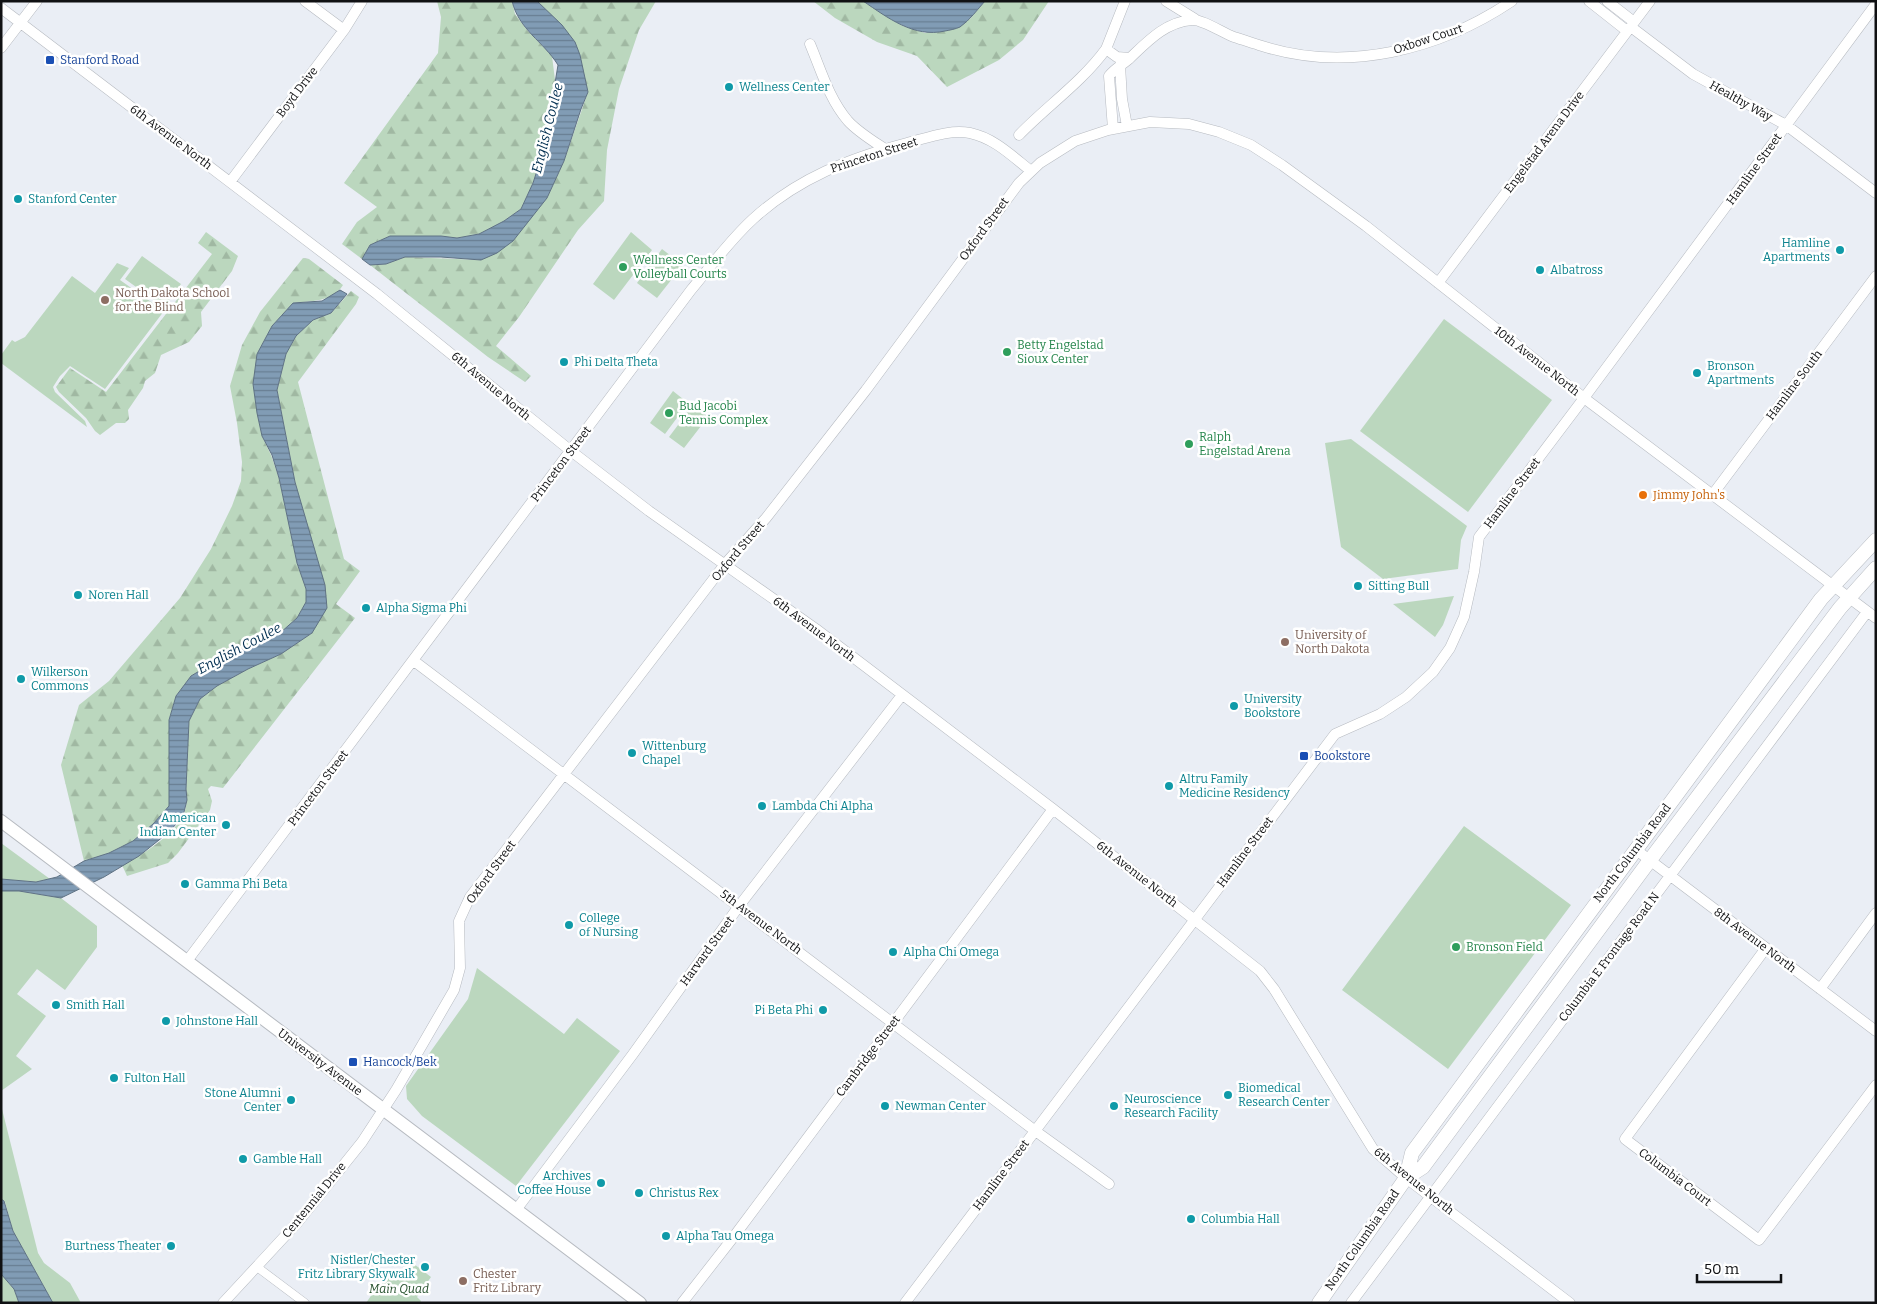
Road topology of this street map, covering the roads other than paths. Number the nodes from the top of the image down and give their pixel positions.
1 (37, 1) edge
2 (305, 1) edge
3 (362, 1) edge
4 (1125, 1) edge
5 (1166, 1) edge
6 (1512, 1) edge
7 (1589, 1) edge
8 (1607, 1) edge
9 (1650, 1) edge
10 (1876, 4) edge
11 (1, 8) edge
12 (1195, 19) junction
13 (21, 23) junction
14 (1631, 26) junction
15 (344, 30) junction
16 (810, 44) dead end
17 (1, 48) edge
18 (1106, 49) junction
19 (1129, 58) junction
20 (1120, 66) junction
21 (1188, 124) joint
22 (1786, 125) junction
23 (1127, 126) junction
24 (1113, 129) junction
25 (1019, 135) dead end
26 (885, 149) junction
27 (1031, 170) junction
28 (230, 182) junction
29 (1876, 193) edge
30 (1876, 276) edge
31 (1438, 283) junction
32 (1584, 398) junction
33 (571, 452) junction
34 (1713, 494) junction
35 (1876, 540) edge
36 (725, 564) junction
37 (1876, 568) edge
38 (1833, 586) junction
39 (1849, 598) junction
40 (1871, 615) edge
41 (414, 661) junction
42 (902, 695) junction
43 (563, 774) junction
44 (1053, 809) junction
45 (1, 821) edge
46 (1635, 849) junction
47 (1650, 860) junction
48 (1670, 875) junction
49 (739, 906) junction
50 (1876, 913) edge
51 (1195, 919) junction
52 (1766, 948) junction
53 (187, 961) junction
54 (1820, 989) junction
55 (893, 1023) junction
56 (1876, 1031) edge
57 (1876, 1085) edge
58 (396, 1090) joint
59 (382, 1109) junction
60 (1034, 1130) junction
61 (1406, 1178) junction
62 (1109, 1184) dead end
63 (1431, 1197) junction
64 (516, 1210) junction
65 (258, 1267) junction
66 (223, 1303) edge
67 (305, 1303) edge
68 (640, 1303) edge
69 (682, 1303) edge
70 (905, 1303) edge
71 (1319, 1303) edge
72 (1351, 1303) edge
73 (1570, 1303) edge

1 - 13 street
2 - 15 street
3 - 15 street, Boyd Drive
4 - 18 street
5 - 12 street, Oxbow Court
6 - 12 street, Oxbow Court
7 - 14 street
8 - 14 street
9 - 14 street, Engelstad Arena Drive
10 - 22 street, Hamline Street
11 - 13 street, 6th Avenue North
12 - 19 street
13 - 17 street
13 - 28 street, 6th Avenue North
14 - 22 street, Healthy Way
14 - 31 street, Engelstad Arena Drive
15 - 28 street, Boyd Drive
16 - 26 street
18 - 19 street
18 - 25 street
19 - 20 street
20 - 23 street
20 - 24 street
21 - 23 street, Oxford Street
21 - 31 street, 10th Avenue North
22 - 29 street, Healthy Way
22 - 32 street, Hamline Street
23 - 24 street, Oxford Street
24 - 27 street, Oxford Street
26 - 27 street, Princeton Street
26 - 33 street, Princeton Street
27 - 36 street, Oxford Street
28 - 33 street, 6th Avenue North
30 - 34 street, Hamline South
31 - 32 street, 10th Avenue North
32 - 34 street, 10th Avenue North
32 - 51 street, Hamline Street
33 - 36 street, 6th Avenue North
33 - 41 street, Princeton Street
34 - 38 street, 10th Avenue North
35 - 38 main road, North Columbia Road
36 - 42 street, 6th Avenue North
36 - 43 street, Oxford Street
37 - 39 main road, North Columbia Road
38 - 39 street, 10th Avenue North
38 - 46 main road, North Columbia Road
39 - 40 street, 10th Avenue North
39 - 47 main road, North Columbia Road
40 - 48 street, Columbia E Frontage Road N
41 - 43 street, 5th Avenue North
41 - 53 street, Princeton Street
42 - 44 street, 6th Avenue North
42 - 49 street, Harvard Street
43 - 49 street, 5th Avenue North
43 - 58 street, Oxford Street
44 - 51 street, 6th Avenue North
44 - 55 street, Cambridge Street
45 - 53 street, University Avenue
46 - 47 street, 8th Avenue North
46 - 61 main road, North Columbia Road
47 - 48 street, 8th Avenue North
47 - 61 main road, North Columbia Road
48 - 52 street, 8th Avenue North
48 - 63 street, Columbia E Frontage Road N
49 - 55 street, 5th Avenue North
49 - 64 street, Harvard Street
50 - 54 street
51 - 60 street, Hamline Street
51 - 61 street, 6th Avenue North
52 - 54 street, 8th Avenue North
52 - 57 street, Columbia Court
53 - 59 street, University Avenue
54 - 56 street, 8th Avenue North
55 - 60 street, 5th Avenue North
55 - 69 street, Cambridge Street
58 - 59 street, Centennial Drive
59 - 64 street, University Avenue
59 - 65 street, Centennial Drive
60 - 62 street, 5th Avenue North
60 - 70 street, Hamline Street
61 - 63 street, 6th Avenue North
61 - 71 main road, North Columbia Road
63 - 72 street, Columbia E Frontage Road N
63 - 73 street, 6th Avenue North
64 - 68 street, University Avenue
65 - 66 street, Centennial Drive
65 - 67 street

